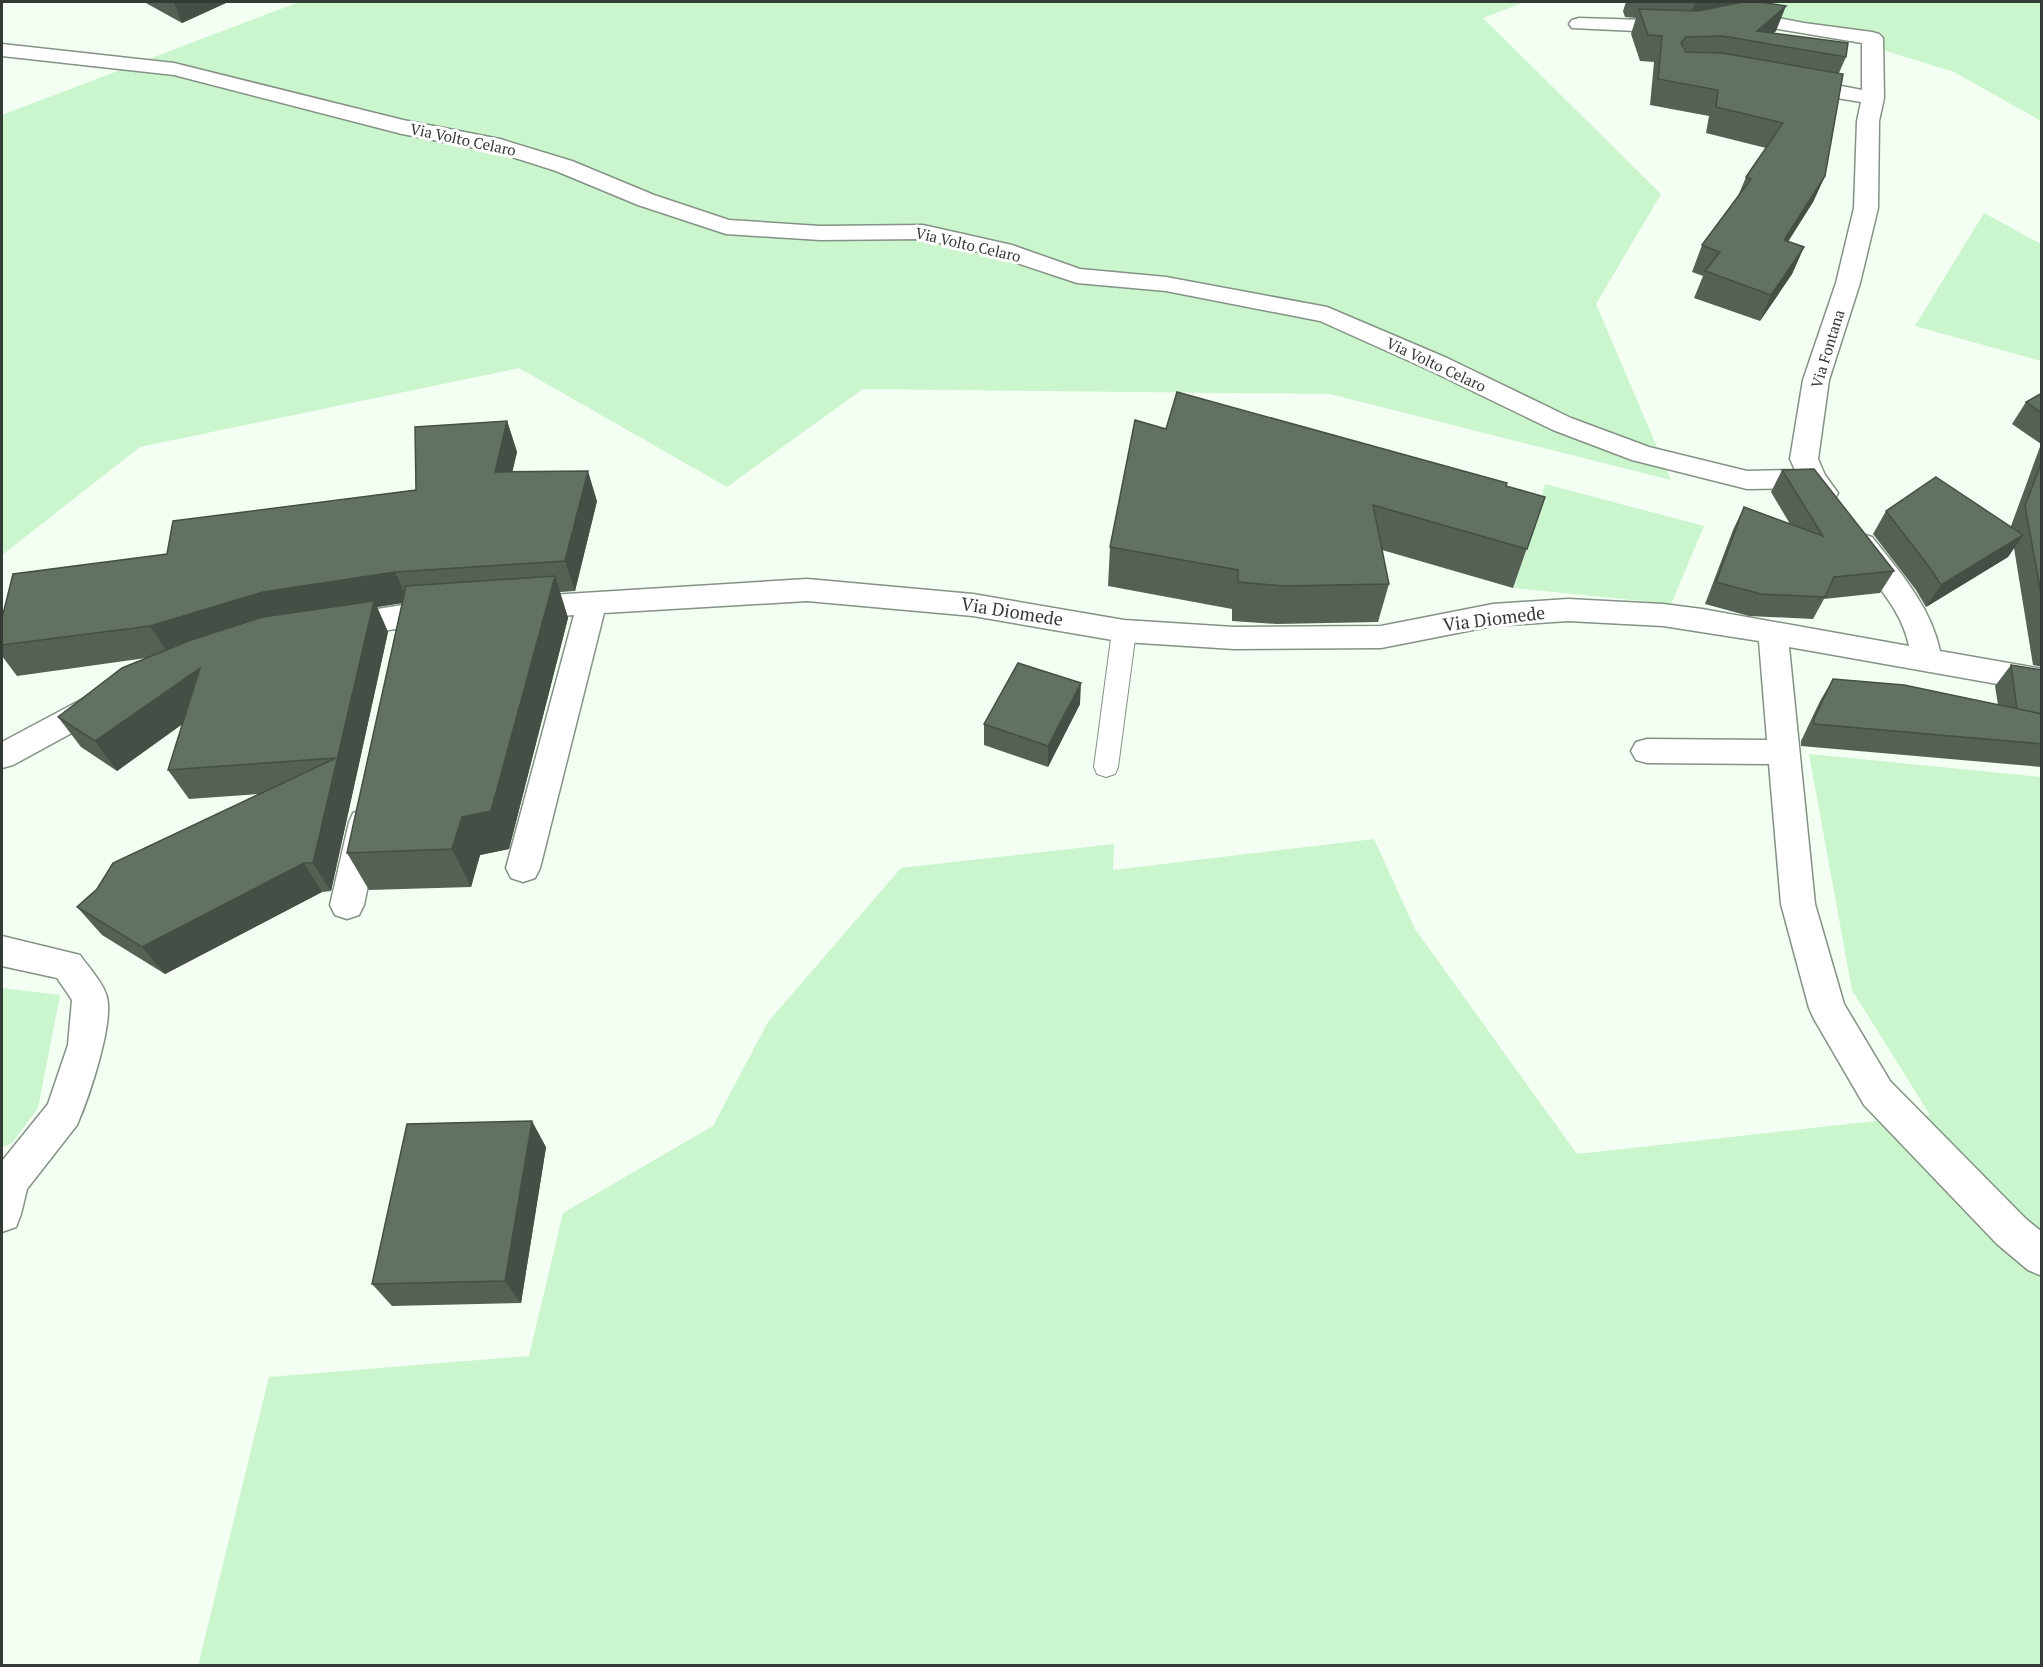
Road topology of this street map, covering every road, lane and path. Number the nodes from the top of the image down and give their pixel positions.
1 (1579, 24) dead end
2 (2, 50) edge
3 (1770, 79) edge
4 (1873, 98) junction
5 (1813, 478) junction
6 (592, 603) junction
7 (409, 615) junction
8 (315, 630) edge
9 (1125, 631) junction
10 (1773, 634) junction
11 (402, 650) edge
12 (1927, 661) junction
13 (2042, 681) edge
14 (131, 689) edge
15 (1647, 751) dead end
16 (1784, 752) junction
17 (2, 756) edge
18 (1106, 767) dead end
19 (372, 789) edge
20 (523, 868) dead end
21 (347, 905) dead end
22 (2, 951) edge
23 (4, 1192) edge
24 (2042, 1257) edge

1 - 4 street, Via Fontana
2 - 5 street, Via Volto Celaro
3 - 4 street
4 - 5 street, Via Fontana
5 - 12 street, Via Fontana
6 - 7 street, Via Diomede
6 - 9 street, Via Diomede
6 - 20 street
7 - 8 street, Via Diomede
7 - 11 street
9 - 10 street, Via Diomede
9 - 18 lane
10 - 12 street, Via Diomede
10 - 16 street
12 - 13 street, Via Diomede
14 - 17 street
15 - 16 street
16 - 24 street
19 - 21 street
22 - 23 street

